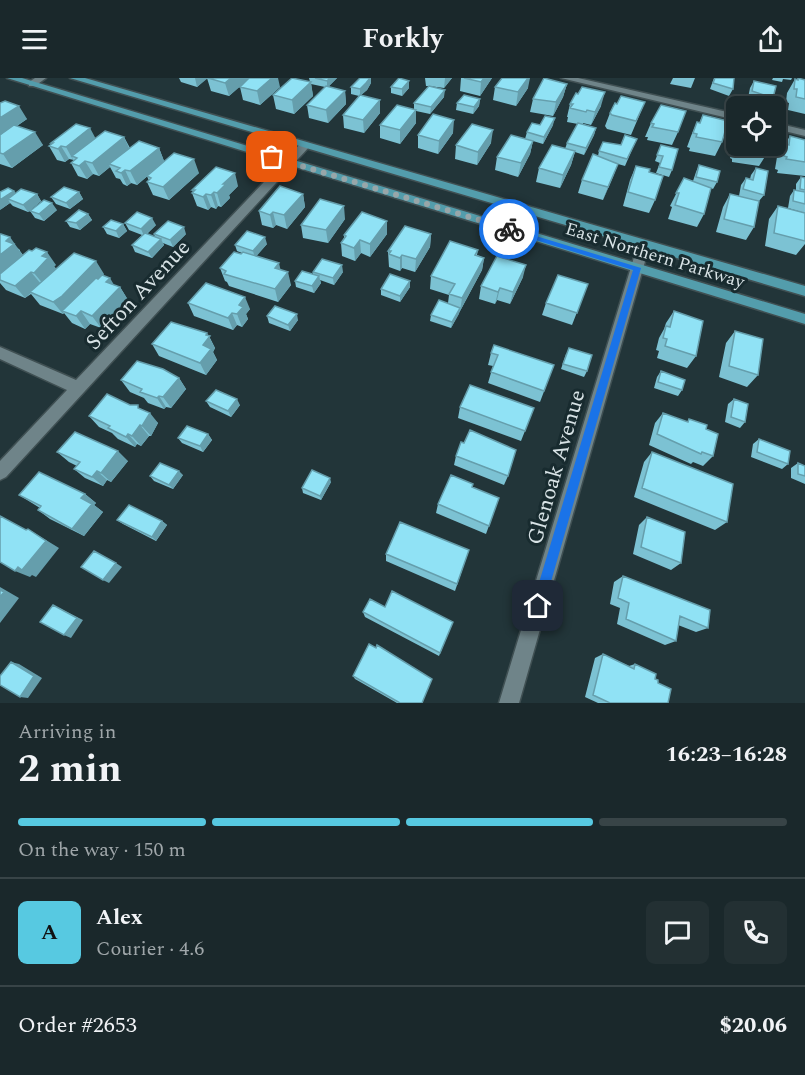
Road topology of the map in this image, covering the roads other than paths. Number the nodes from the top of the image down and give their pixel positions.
1 (12, 78) edge
2 (75, 78) edge
3 (566, 78) edge
4 (37, 81) edge
5 (726, 115) edge
6 (786, 128) edge
7 (805, 133) edge
8 (305, 145) junction
9 (289, 162) junction
10 (644, 244) junction
11 (637, 268) junction
12 (805, 291) edge
13 (805, 319) edge
14 (0, 353) edge
15 (78, 388) junction
16 (0, 472) edge
17 (509, 703) edge

1 - 4 main road, East Northern Parkway
2 - 8 main road, East Northern Parkway
3 - 5 street
4 - 9 main road, East Northern Parkway
6 - 7 street
8 - 9 street, Sefton Avenue
8 - 10 main road, East Northern Parkway
9 - 11 main road, East Northern Parkway
9 - 15 street, Sefton Avenue
10 - 11 street, Glenoak Avenue
10 - 12 main road, East Northern Parkway
11 - 13 main road, East Northern Parkway
11 - 17 street, Glenoak Avenue
14 - 15 street
15 - 16 street, Sefton Avenue

